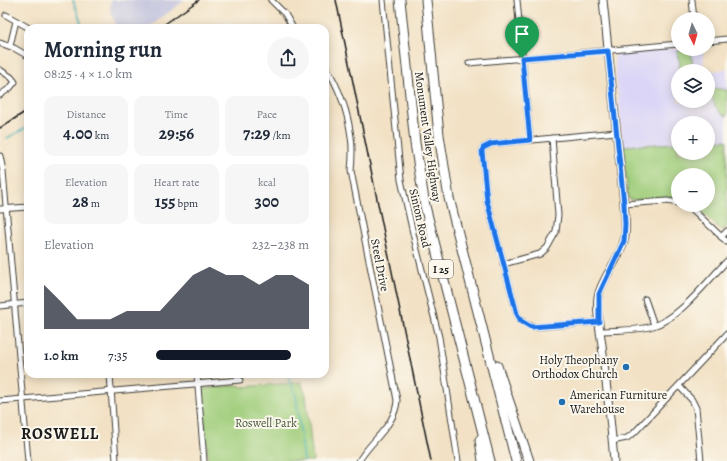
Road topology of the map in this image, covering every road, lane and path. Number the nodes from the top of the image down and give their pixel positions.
1 (271, 0) edge
2 (383, 0) edge
3 (400, 0) edge
4 (426, 0) edge
5 (517, 0) edge
6 (603, 0) edge
7 (692, 0) edge
8 (693, 12) edge
9 (6, 15) dead end
10 (16, 21) junction
11 (290, 24) edge
12 (24, 25) edge
13 (727, 39) edge
14 (715, 40) edge
15 (0, 43) edge
16 (671, 45) edge
17 (10, 46) junction
18 (608, 51) junction
19 (24, 54) edge
20 (522, 58) junction
21 (469, 63) dead end
22 (0, 70) edge
23 (329, 73) edge
24 (0, 95) edge
25 (617, 132) junction
26 (552, 138) junction
27 (530, 140) junction
28 (0, 156) edge
29 (671, 202) edge
30 (624, 204) junction
31 (24, 207) edge
32 (7, 208) junction
33 (0, 209) edge
34 (695, 212) edge
35 (727, 231) edge
36 (721, 237) junction
37 (727, 242) edge
38 (727, 261) edge
39 (503, 264) junction
40 (644, 300) dead end
41 (24, 304) edge
42 (15, 305) junction
43 (0, 306) edge
44 (480, 321) junction
45 (599, 322) junction
46 (654, 326) junction
47 (600, 331) junction
48 (727, 334) edge
49 (110, 378) edge
50 (197, 378) edge
51 (240, 380) dead end
52 (198, 384) junction
53 (679, 386) junction
54 (111, 392) junction
55 (474, 398) junction
56 (23, 399) junction
57 (0, 401) edge
58 (612, 441) junction
59 (28, 461) edge
60 (116, 461) edge
61 (204, 461) edge
62 (359, 461) edge
63 (458, 461) edge
64 (483, 461) edge
65 (490, 461) edge
66 (516, 461) edge
67 (529, 461) edge
68 (614, 461) edge
69 (701, 461) edge

1 - 11 street
2 - 63 street, Sinton Road
3 - 55 highway, Monument Valley Highway / I 25
4 - 44 highway, Monument Valley Highway / I 25
5 - 20 street
6 - 18 main road
7 - 8 street
9 - 10 street
10 - 12 street
10 - 17 street
13 - 14 street
15 - 17 street
16 - 18 street
17 - 19 street
18 - 20 street
18 - 25 main road
20 - 21 street
20 - 27 street
22 - 24 street
23 - 62 street, Steel Drive
25 - 26 street
25 - 30 main road
26 - 27 street
26 - 39 street
27 - 39 street
28 - 32 street
29 - 30 street
30 - 45 main road
31 - 32 street
32 - 33 street
32 - 42 street
34 - 36 street
35 - 36 street
36 - 37 street
38 - 46 street
39 - 45 street
40 - 46 street
41 - 42 street
42 - 43 street
42 - 56 street
44 - 66 highway, Monument Valley Highway / I 25
44 - 67 highway
45 - 47 main road
46 - 47 street
47 - 58 main road
48 - 53 street
49 - 54 street
50 - 52 street
51 - 52 street
52 - 54 street
52 - 61 street
53 - 58 street
53 - 69 street
54 - 56 street
54 - 60 street
55 - 64 highway
55 - 65 highway, Monument Valley Highway / I 25
56 - 57 street
56 - 59 street
58 - 68 main road

